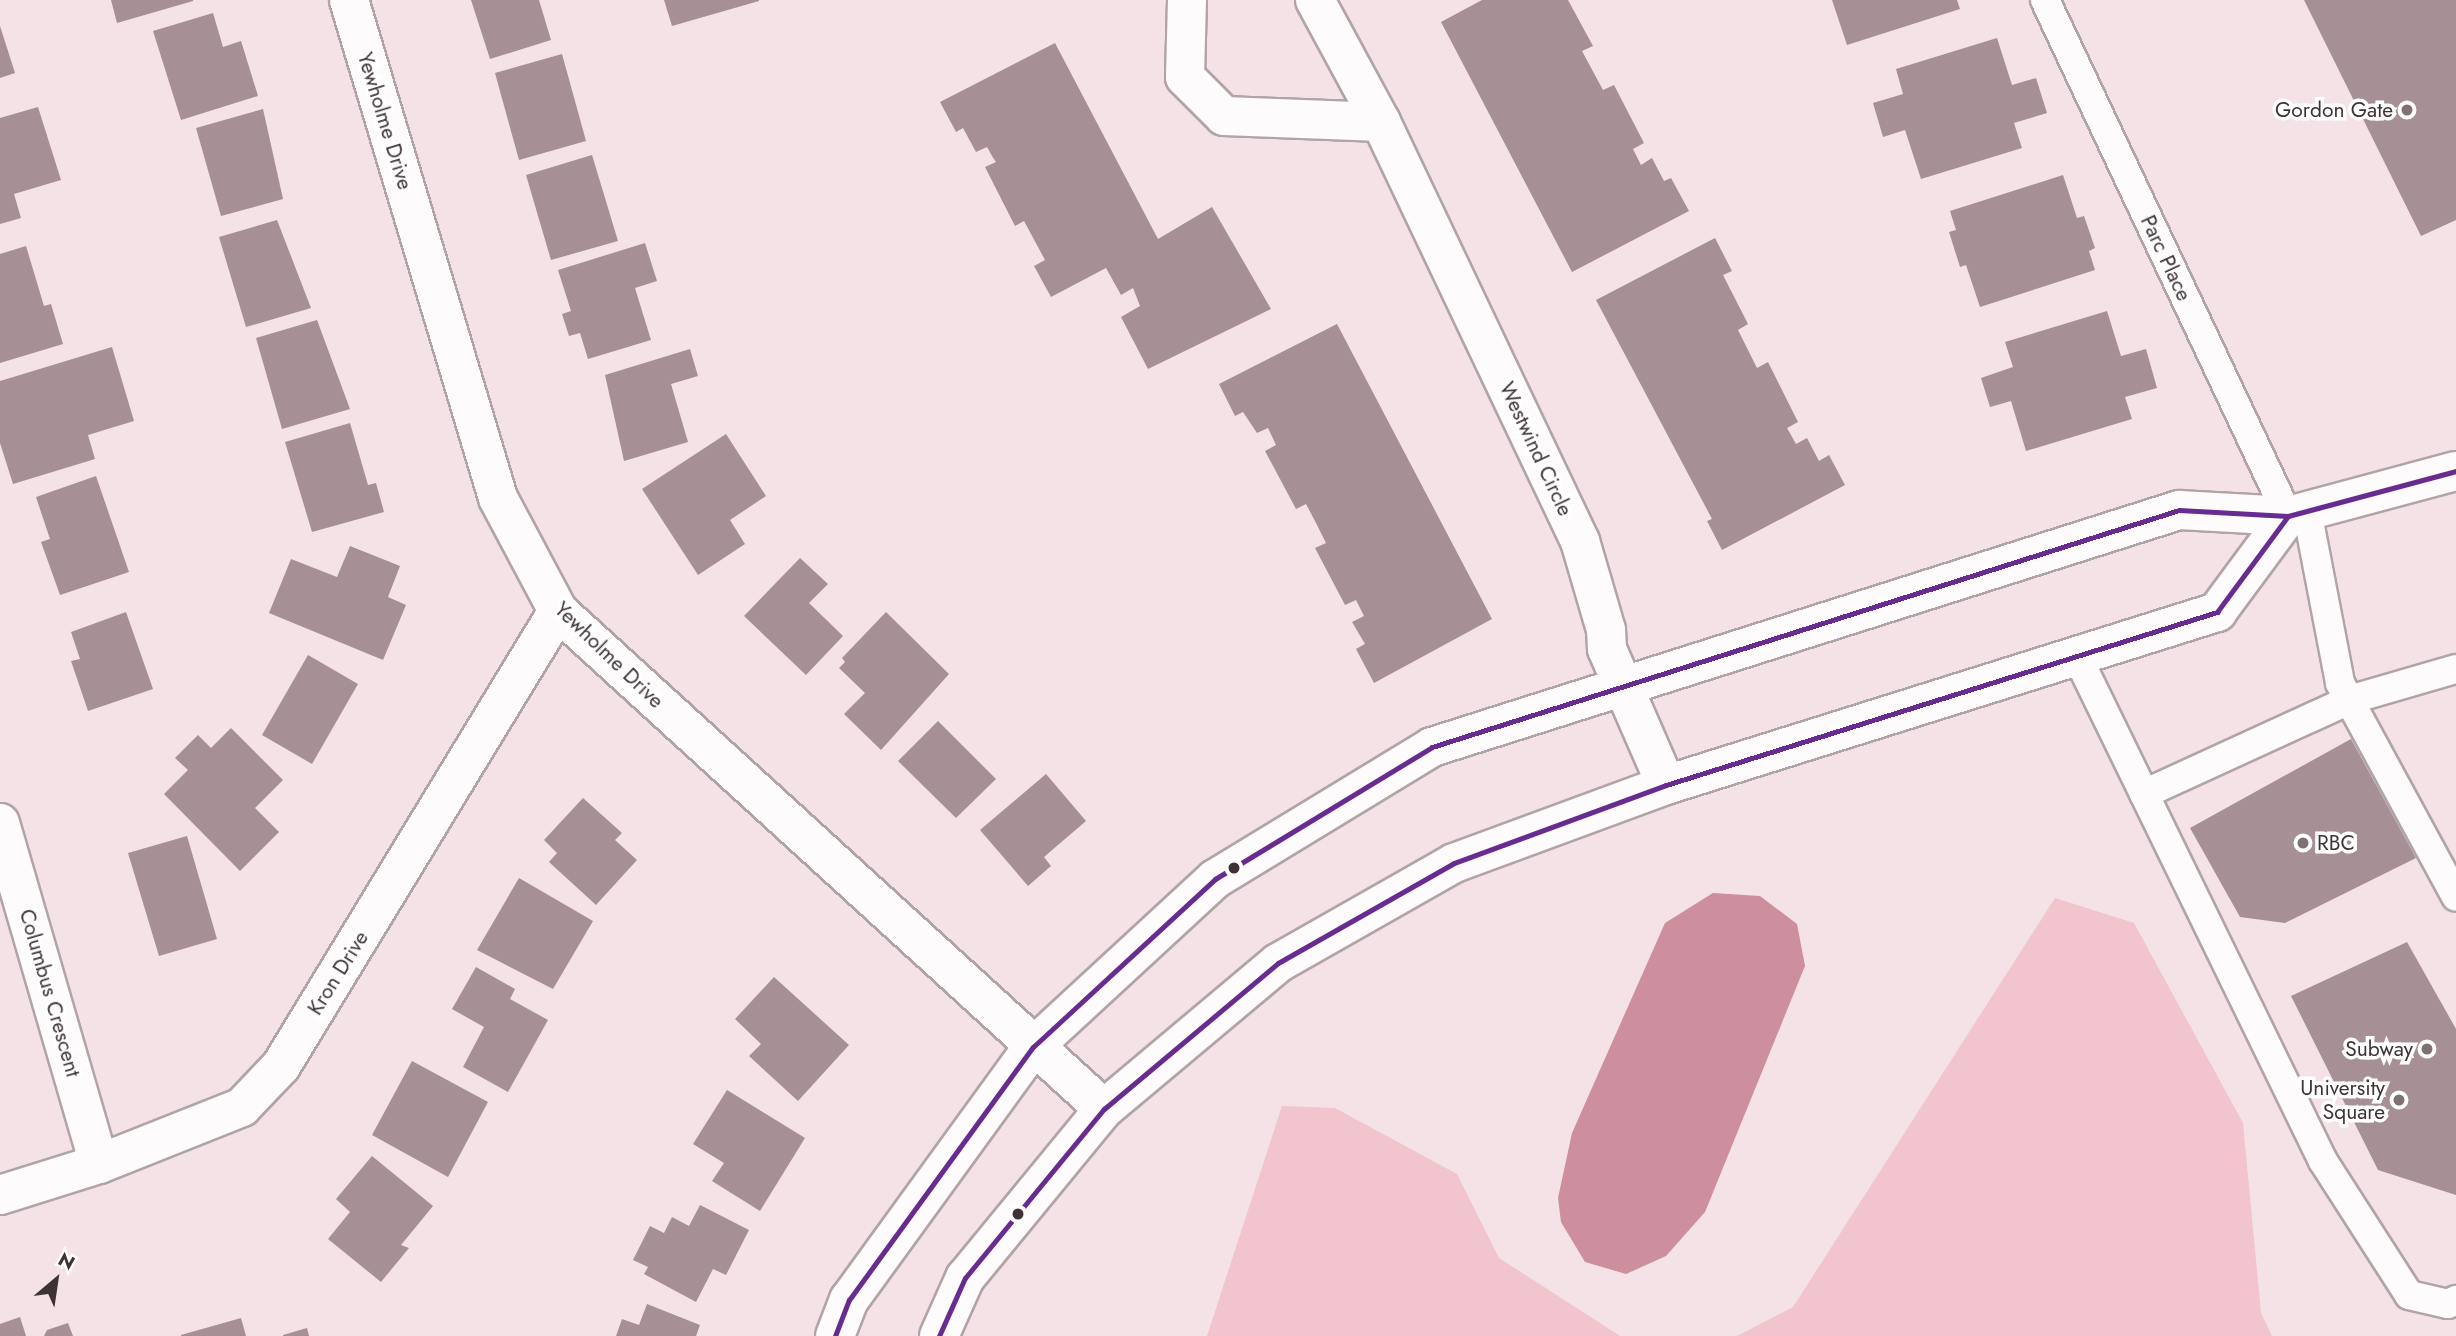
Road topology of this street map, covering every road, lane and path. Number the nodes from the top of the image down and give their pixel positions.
1 (349, 0) edge
2 (1187, 0) edge
3 (1315, 0) edge
4 (2045, 0) edge
5 (1381, 122) junction
6 (2456, 471) edge
7 (2297, 514) junction
8 (558, 611) junction
9 (2077, 656) junction
10 (2456, 669) edge
11 (1624, 690) junction
12 (2348, 700) junction
13 (1665, 785) junction
14 (2144, 794) junction
15 (0, 823) edge
16 (2456, 897) edge
17 (1033, 1047) junction
18 (1104, 1109) junction
19 (99, 1164) junction
20 (0, 1195) edge
21 (2456, 1300) edge
22 (835, 1336) edge
23 (939, 1336) edge

1 - 8 street, Yewholme Drive
2 - 5 street
3 - 5 street, Westwind Circle
4 - 7 lane, Parc Place
5 - 11 street, Westwind Circle
6 - 7 street
7 - 9 street
7 - 11 street
7 - 12 lane, Parc Place
8 - 17 street, Yewholme Drive
8 - 19 street, Kron Drive
9 - 13 street
9 - 14 lane
10 - 12 lane
11 - 13 street, Westwind Circle
11 - 17 street
12 - 14 lane
12 - 16 lane, Parc Place
13 - 18 street
14 - 21 lane
15 - 19 street, Columbus Crescent
17 - 18 street, Yewholme Drive
17 - 22 street
18 - 23 street
19 - 20 street, Kron Drive

